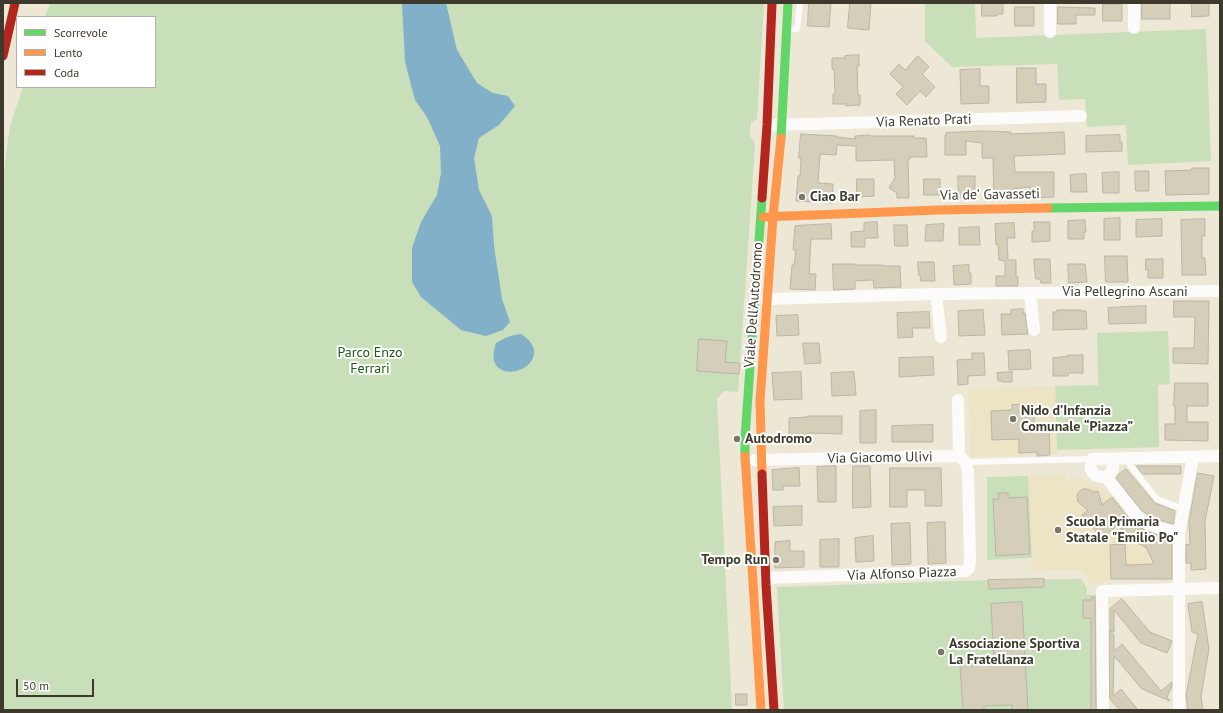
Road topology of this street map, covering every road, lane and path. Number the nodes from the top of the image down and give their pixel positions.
1 (15, 3) edge
2 (772, 3) edge
3 (788, 3) edge
4 (800, 3) edge
5 (1050, 3) edge
6 (1134, 3) edge
7 (1134, 28) dead end
8 (786, 31) junction
9 (1050, 32) dead end
10 (3, 56) edge
11 (1081, 116) dead end
12 (767, 125) junction
13 (782, 125) junction
14 (1220, 206) edge
15 (761, 217) junction
16 (773, 217) junction
17 (1220, 291) edge
18 (1030, 293) junction
19 (936, 294) junction
20 (767, 299) junction
21 (1034, 330) dead end
22 (941, 337) dead end
23 (958, 400) dead end
24 (746, 401) junction
25 (760, 401) junction
26 (1220, 456) edge
27 (1193, 457) junction
28 (1125, 458) junction
29 (962, 459) junction
30 (1092, 459) junction
31 (1112, 459) junction
32 (744, 460) junction
33 (762, 460) junction
34 (1106, 477) junction
35 (1183, 509) junction
36 (1179, 534) junction
37 (766, 578) junction
38 (1220, 588) edge
39 (1180, 589) junction
40 (754, 606) junction
41 (767, 606) junction
42 (773, 709) edge
43 (761, 710) edge
44 (1103, 710) edge
45 (1179, 710) edge

1 - 10 street
2 - 12 street, Viale Dell'Autodromo
3 - 8 street, Viale Dell'Autodromo
4 - 8 lane
5 - 9 street
6 - 7 street
8 - 13 street, Viale Dell'Autodromo
11 - 13 street, Via Renato Prati
12 - 13 street, Via Renato Prati
12 - 15 street, Viale Dell'Autodromo
13 - 16 street, Viale Dell'Autodromo
14 - 16 street, Via de’ Gavasseti
15 - 16 street, Via de’ Gavasseti
15 - 24 street, Viale Dell'Autodromo
16 - 20 street, Viale Dell'Autodromo
17 - 18 street, Via Pellegrino Ascani
18 - 19 street, Via Pellegrino Ascani
18 - 21 street
19 - 20 street, Via Pellegrino Ascani
19 - 22 street
20 - 25 street, Viale Dell'Autodromo
23 - 29 street
24 - 25 street
24 - 32 street, Viale Dell'Autodromo
25 - 33 street, Viale Dell'Autodromo
26 - 27 street
27 - 28 street
27 - 35 street
28 - 31 street
28 - 35 lane
29 - 30 lane
29 - 33 street, Via Giacomo Ulivi
29 - 37 street, Via Alfonso Piazza
30 - 31 street
30 - 34 street
31 - 34 street
32 - 33 street, Via Giacomo Ulivi
32 - 40 street, Viale Dell'Autodromo
33 - 37 street, Viale Dell'Autodromo
34 - 36 street
35 - 36 street
36 - 39 street
37 - 41 street, Viale Dell'Autodromo
38 - 39 street
39 - 44 street
39 - 45 street
40 - 41 street
40 - 43 street, Viale Dell'Autodromo
41 - 42 street, Viale Dell'Autodromo
42 - 43 street

